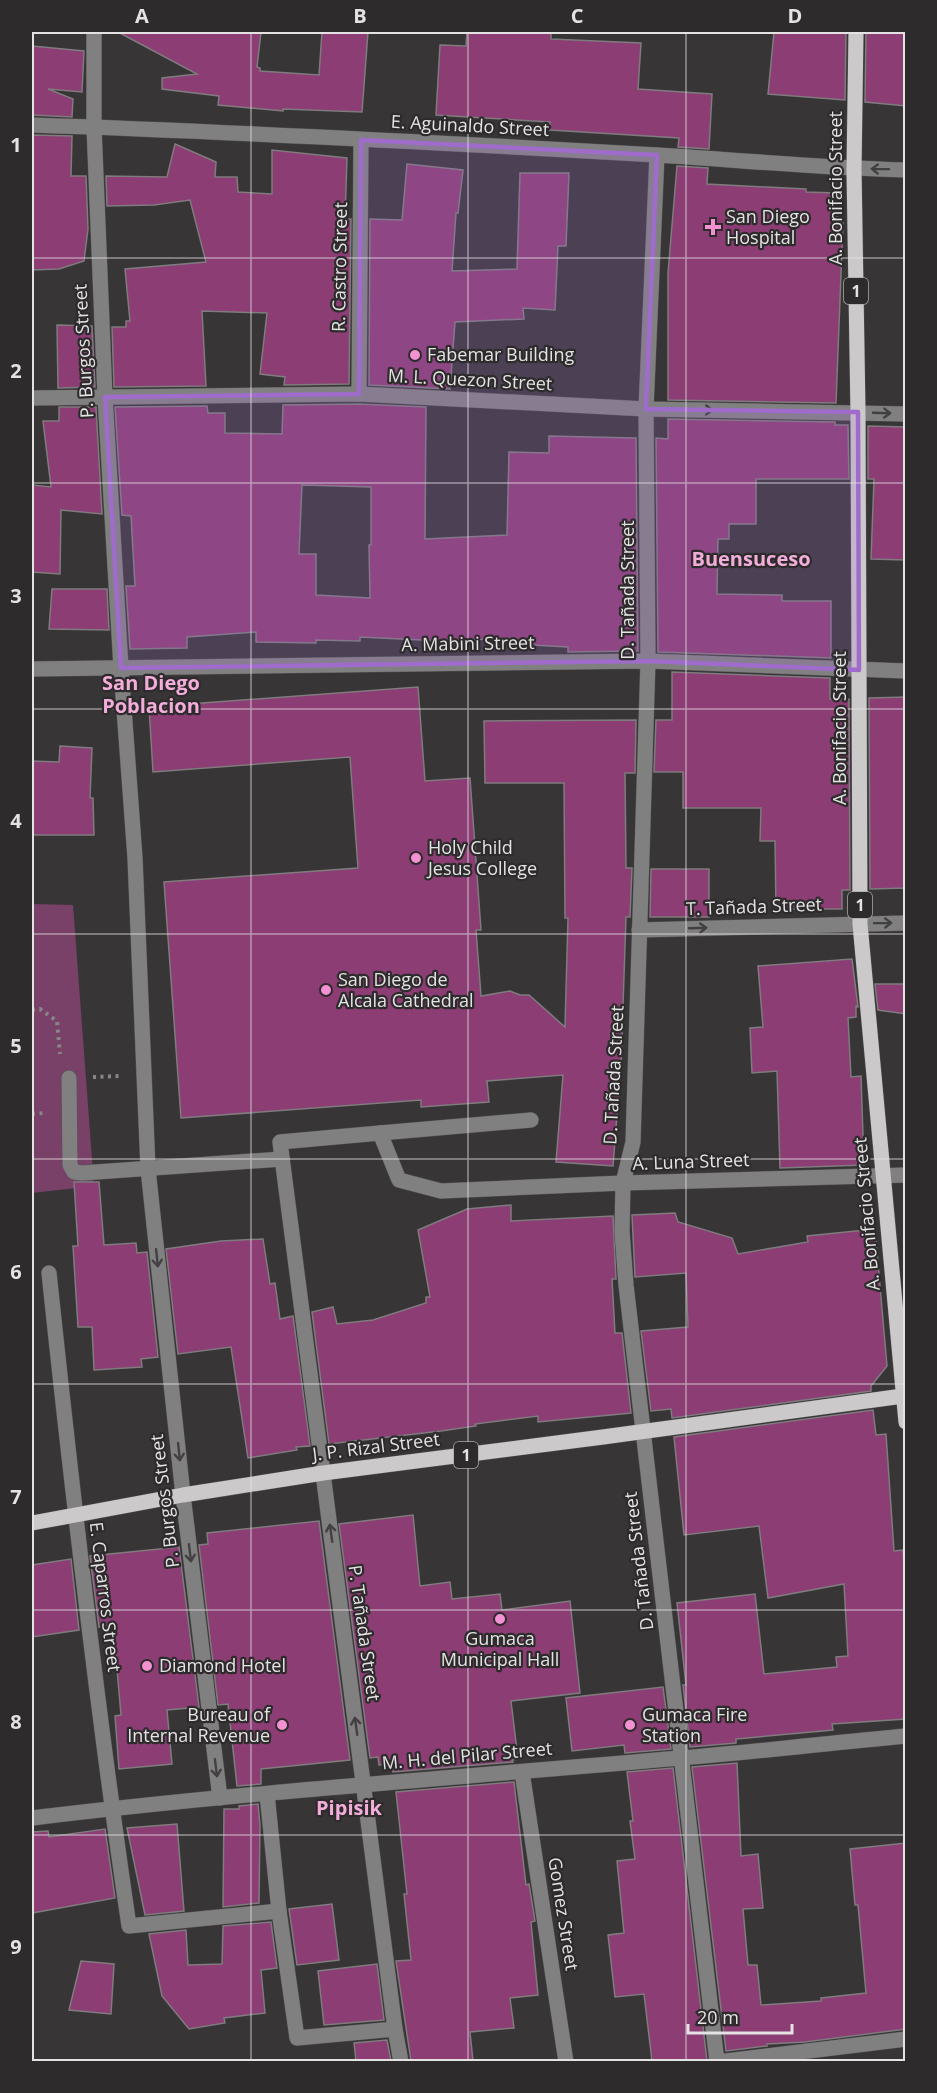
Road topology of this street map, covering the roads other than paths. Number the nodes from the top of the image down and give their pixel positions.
1 (94, 32) edge
2 (856, 32) edge
3 (32, 125) edge
4 (94, 127) junction
5 (361, 140) junction
6 (657, 155) junction
7 (854, 169) junction
8 (906, 170) edge
9 (359, 394) junction
10 (105, 397) junction
11 (32, 398) edge
12 (646, 409) junction
13 (858, 412) junction
14 (906, 414) edge
15 (648, 661) junction
16 (121, 668) junction
17 (32, 669) edge
18 (859, 670) junction
19 (906, 671) edge
20 (906, 923) edge
21 (860, 924) junction
22 (639, 930) junction
23 (69, 1078) road end
24 (531, 1120) dead end
25 (380, 1133) junction
26 (282, 1159) junction
27 (148, 1168) junction
28 (906, 1175) edge
29 (883, 1176) junction
30 (623, 1183) junction
31 (49, 1273) dead end
32 (904, 1396) edge
33 (906, 1422) edge
34 (642, 1432) junction
35 (323, 1473) junction
36 (183, 1495) junction
37 (75, 1515) junction
38 (32, 1524) edge
39 (906, 1736) edge
40 (682, 1758) junction
41 (522, 1772) junction
42 (364, 1784) junction
43 (267, 1794) junction
44 (220, 1798) junction
45 (112, 1809) junction
46 (32, 1818) edge
47 (279, 1911) junction
48 (395, 2029) junction
49 (906, 2039) edge
50 (401, 2061) edge
51 (566, 2061) edge
52 (718, 2061) edge

1 - 4 street, P. Burgos Street
2 - 7 main road, A. Bonifacio Street / 1
3 - 4 street, E. Aguinaldo Street
4 - 5 street, E. Aguinaldo Street
4 - 10 street, P. Burgos Street
5 - 6 street, E. Aguinaldo Street
5 - 9 street, R. Castro Street
6 - 7 street, E. Aguinaldo Street
6 - 12 street, D. Tañada Street
8 -> 7 street, E. Aguinaldo Street
7 - 13 main road, A. Bonifacio Street / 1
9 - 10 street, M. L. Quezon Street
9 - 12 street, M. L. Quezon Street
10 - 11 street, M. L. Quezon Street
10 - 16 street, P. Burgos Street
12 -> 13 street, M. L. Quezon Street
12 - 15 street, D. Tañada Street
13 -> 14 street, M. L. Quezon Street
13 - 18 main road, A. Bonifacio Street / 1
15 - 16 street, A. Mabini Street
15 - 18 street, A. Mabini Street
15 - 22 street, D. Tañada Street
16 - 17 street, A. Mabini Street
16 - 27 street, P. Burgos Street
18 - 19 street, A. Mabini Street
18 - 21 main road, A. Bonifacio Street / 1
21 -> 20 street, T. Tañada Street
22 -> 21 street, T. Tañada Street
21 - 29 main road, A. Bonifacio Street / 1
22 - 30 street, D. Tañada Street
23 - 27 street
24 - 25 street
25 - 26 street
25 - 30 street, A. Luna Street
26 - 27 street
26 - 35 street, P. Tañada Street
27 -> 36 street, P. Burgos Street
28 - 29 street, A. Luna Street
29 - 30 street, A. Luna Street
29 - 32 main road, A. Bonifacio Street / 1
30 - 34 street, D. Tañada Street
31 - 37 street, E. Caparros Street
32 - 33 main road, A. Bonifacio Street
32 - 34 main road, J. P. Rizal Street / 1
34 - 35 main road, J. P. Rizal Street / 1
34 - 40 street, D. Tañada Street
35 - 36 main road, J. P. Rizal Street / 1
42 -> 35 street, P. Tañada Street
36 - 37 main road, J. P. Rizal Street / 1
36 -> 44 street, P. Burgos Street
37 - 38 main road, J. P. Rizal Street / 1
37 - 45 street, E. Caparros Street
39 - 40 street, M. H. del Pilar Street
40 - 41 street, M. H. del Pilar Street
40 - 52 street, D. Tañada Street
41 - 42 street, M. H. del Pilar Street
41 - 51 street, Gomez Street
42 - 43 street, M. H. del Pilar Street
42 - 48 street, P. Tañada Street
43 - 44 street, M. H. del Pilar Street
43 - 47 street
44 - 45 street, M. H. del Pilar Street
45 - 46 street, M. H. del Pilar Street
45 - 47 street, E. Caparros Street
47 - 48 street
48 - 50 street, P. Tañada Street
49 - 52 street

